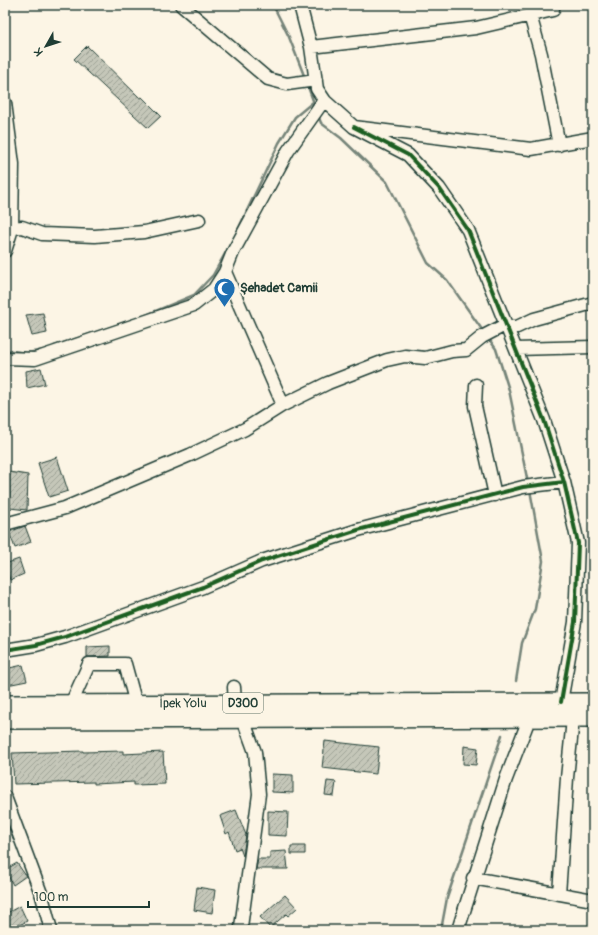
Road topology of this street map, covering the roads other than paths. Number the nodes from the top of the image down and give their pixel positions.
1 (181, 5) edge
2 (300, 5) edge
3 (553, 10) dead end
4 (525, 12) edge
5 (311, 46) junction
6 (314, 83) junction
7 (324, 102) junction
8 (5, 103) edge
9 (354, 126) junction
10 (593, 138) edge
11 (559, 145) junction
12 (199, 220) dead end
13 (9, 229) edge
14 (5, 251) edge
15 (225, 272) junction
16 (593, 303) edge
17 (508, 328) junction
18 (593, 348) edge
19 (516, 349) junction
20 (5, 358) edge
21 (476, 385) dead end
22 (283, 405) junction
23 (564, 482) junction
24 (495, 495) junction
25 (5, 524) edge
26 (5, 650) edge
27 (561, 702) junction
28 (593, 702) edge
29 (5, 704) edge
30 (71, 704) junction
31 (136, 704) junction
32 (593, 718) edge
33 (243, 719) junction
34 (523, 719) junction
35 (573, 719) junction
36 (5, 720) edge
37 (5, 796) edge
38 (473, 878) junction
39 (559, 894) junction
40 (593, 900) edge
41 (241, 927) dead end
42 (51, 930) edge
43 (458, 930) edge

1 - 6 street
2 - 5 street
3 - 4 street
4 - 5 street
4 - 11 street
5 - 6 street
6 - 7 street
7 - 9 street
7 - 15 street
8 - 13 street
9 - 11 street
9 - 17 street
10 - 11 street
12 - 13 street
13 - 14 street
15 - 20 street
15 - 22 street
16 - 17 street
17 - 19 street
17 - 22 street
18 - 19 street
19 - 23 street
21 - 24 street
22 - 25 street
23 - 24 street
23 - 27 street
24 - 26 street
27 - 28 highway, D300
27 - 31 highway, İpek Yolu / D300
29 - 30 highway, İpek Yolu / D300
30 - 31 highway, İpek Yolu / D300
30 - 31 street
32 - 35 highway, D300
33 - 34 highway, İpek Yolu / D300
33 - 36 highway, İpek Yolu / D300
33 - 41 street
34 - 35 highway, D300
34 - 38 street
35 - 39 street
37 - 42 street
38 - 39 street
38 - 43 street
39 - 40 street

